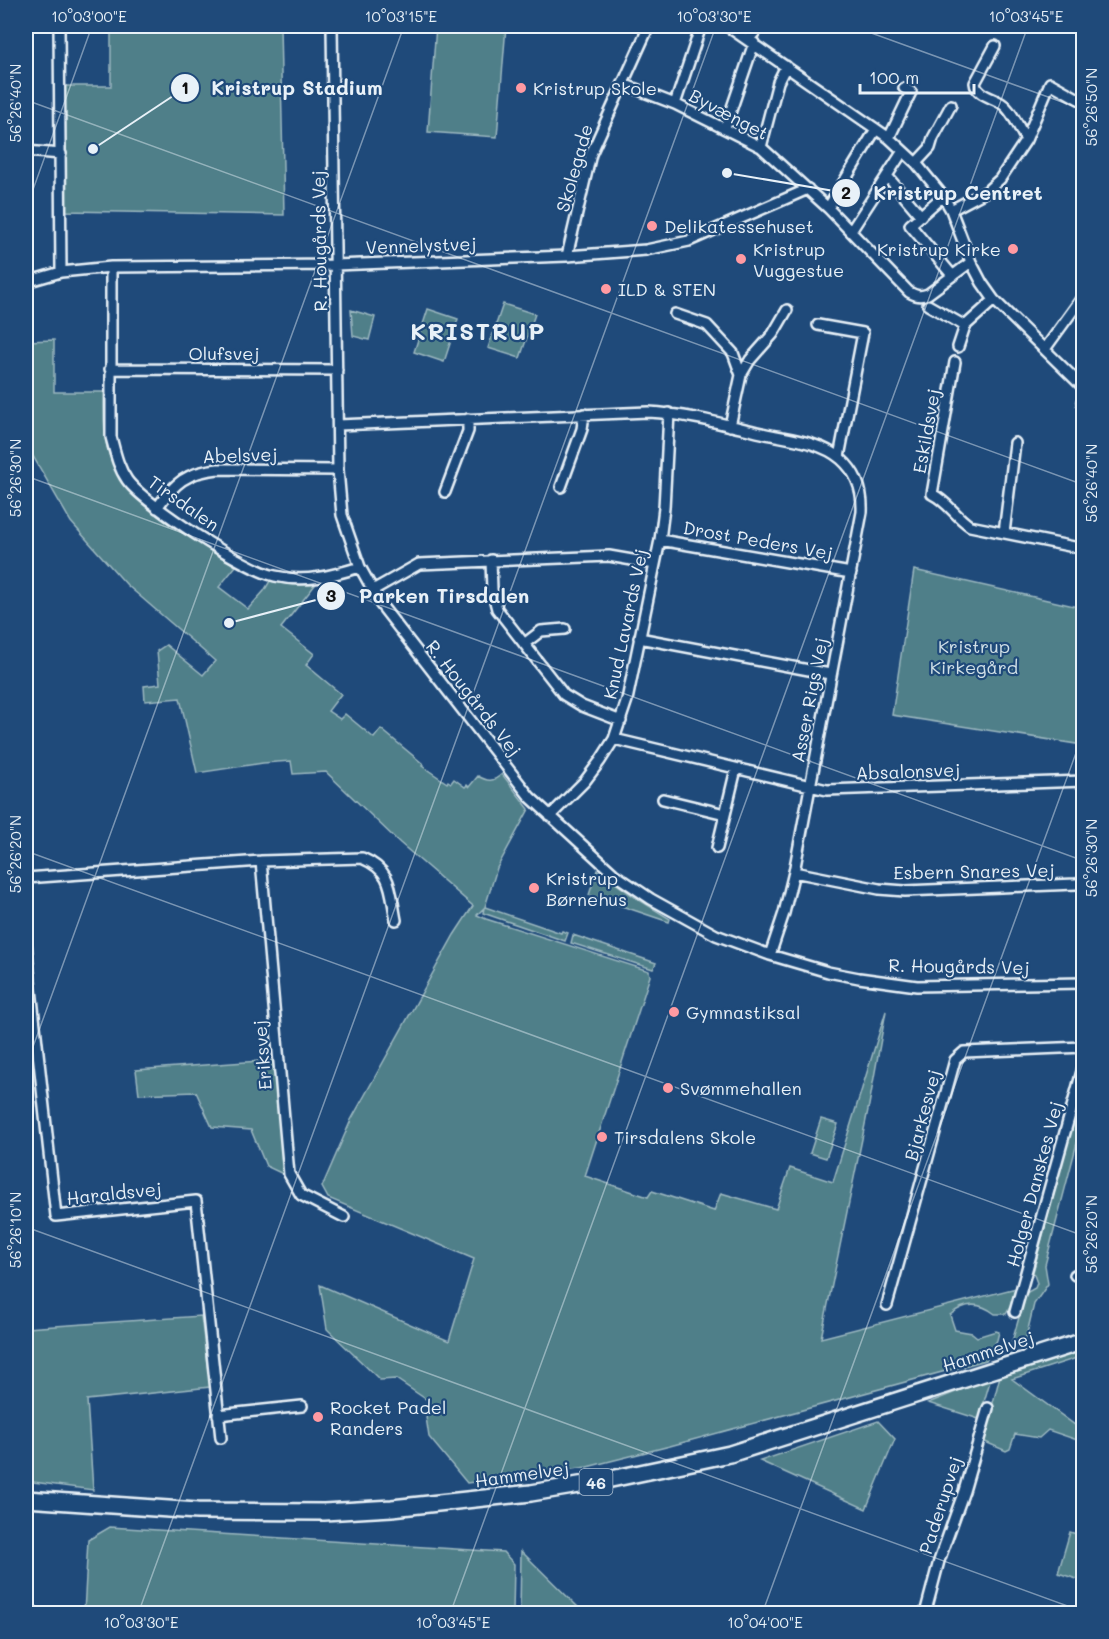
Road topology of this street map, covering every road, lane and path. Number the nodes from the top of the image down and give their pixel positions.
1 (59, 26) edge
2 (332, 26) edge
3 (649, 26) edge
4 (701, 26) edge
5 (727, 26) edge
6 (760, 26) edge
7 (751, 41) junction
8 (995, 46) dead end
9 (786, 66) junction
10 (623, 84) junction
11 (904, 88) dead end
12 (1083, 102) edge
13 (675, 104) junction
14 (951, 105) dead end
15 (725, 128) junction
16 (876, 129) junction
17 (889, 138) junction
18 (1026, 140) junction
19 (761, 147) junction
20 (903, 151) junction
21 (26, 152) edge
22 (62, 154) junction
23 (916, 163) junction
24 (886, 176) junction
25 (808, 189) junction
26 (943, 196) junction
27 (828, 208) junction
28 (951, 210) junction
29 (921, 216) junction
30 (850, 231) junction
31 (567, 256) junction
32 (971, 262) junction
33 (335, 265) junction
34 (111, 267) junction
35 (61, 272) junction
36 (952, 275) junction
37 (26, 282) edge
38 (1083, 295) edge
39 (994, 300) junction
40 (928, 305) dead end
41 (787, 310) dead end
42 (675, 314) dead end
43 (818, 325) dead end
44 (965, 326) junction
45 (958, 347) dead end
46 (1045, 349) junction
47 (955, 362) dead end
48 (111, 369) junction
49 (337, 370) junction
50 (741, 375) junction
51 (1082, 384) edge
52 (1083, 401) edge
53 (1083, 410) edge
54 (669, 413) junction
55 (584, 414) junction
56 (468, 419) junction
57 (339, 425) junction
58 (730, 426) junction
59 (1015, 443) dead end
60 (838, 457) junction
61 (338, 470) junction
62 (561, 487) dead end
63 (445, 492) dead end
64 (157, 508) junction
65 (1004, 534) junction
66 (660, 540) junction
67 (1083, 549) edge
68 (491, 560) junction
69 (655, 564) junction
70 (360, 567) junction
71 (851, 573) junction
72 (373, 590) junction
73 (566, 629) dead end
74 (639, 638) junction
75 (524, 644) junction
76 (830, 674) junction
77 (621, 721) junction
78 (614, 739) junction
79 (736, 769) junction
80 (1083, 781) edge
81 (810, 788) junction
82 (663, 799) dead end
83 (725, 814) junction
84 (550, 816) junction
85 (717, 849) dead end
86 (261, 861) junction
87 (794, 872) junction
88 (26, 878) edge
89 (1083, 882) edge
90 (396, 920) dead end
91 (26, 944) edge
92 (26, 950) edge
93 (770, 955) junction
94 (1083, 983) edge
95 (1083, 1047) edge
96 (1083, 1064) edge
97 (344, 1217) dead end
98 (887, 1305) dead end
99 (1015, 1312) dead end
100 (1083, 1341) edge
101 (302, 1406) dead end
102 (987, 1408) dead end
103 (218, 1415) junction
104 (221, 1438) dead end
105 (26, 1494) edge
106 (26, 1499) edge
107 (90, 1503) junction
108 (925, 1614) edge

1 - 22 street
2 - 33 street, R. Hougårds Vej
3 - 10 street, Skolegade
4 - 13 street
5 - 7 street
6 - 7 street
7 - 9 street
7 - 15 street
8 - 18 street
9 - 16 street
9 - 19 street
10 - 13 street, Byvænget
10 - 31 street, Skolegade
11 - 17 street
12 - 18 street
13 - 15 street, Byvænget
14 - 23 street
15 - 19 street, Byvænget
16 - 17 street
16 - 27 street
17 - 20 street
18 - 28 street
19 - 25 street, Byvænget
20 - 23 street
20 - 24 street
21 - 22 street
22 - 35 street
23 - 26 street
24 - 29 street
24 - 30 street
25 - 27 street, Byvænget
25 - 31 street, Vennelystvej
26 - 28 street
26 - 29 street
27 - 30 street, Byvænget
28 - 32 street
29 - 36 street
30 - 36 street, Byvænget
31 - 33 street, Vennelystvej
32 - 36 street, Byvænget
32 - 39 street
33 - 34 street, Vennelystvej
33 - 49 street, R. Hougårds Vej
34 - 35 street, Vennelystvej
34 - 48 street, Tirsdalen
35 - 37 street, Vennelystvej
38 - 46 street
39 - 44 street
39 - 46 street
40 - 44 street
41 - 50 street
42 - 50 street
43 - 60 street
44 - 45 street
46 - 51 street
47 - 65 street, Eskildsvej
48 - 49 street, Olufsvej
48 - 64 street, Tirsdalen
49 - 57 street, R. Hougårds Vej
50 - 58 street
52 - 53 street
54 - 55 street, Asser Rigs Vej
54 - 58 street, Asser Rigs Vej
54 - 66 street, Knud Lavards Vej
55 - 56 street, Asser Rigs Vej
55 - 62 street
56 - 57 street, Asser Rigs Vej
56 - 63 street
57 - 61 street, R. Hougårds Vej
58 - 60 street, Asser Rigs Vej
59 - 65 street
60 - 71 street, Asser Rigs Vej
61 - 64 street, Abelsvej
61 - 70 street, R. Hougårds Vej
64 - 70 street, Tirsdalen
65 - 67 street, Eskildsvej
66 - 69 street, Knud Lavards Vej
66 - 71 street, Drost Peders Vej
68 - 69 street
68 - 72 street
68 - 75 street
69 - 74 street, Knud Lavards Vej
70 - 72 street, R. Hougårds Vej
71 - 76 street, Asser Rigs Vej
72 - 84 street, R. Hougårds Vej
73 - 75 street
74 - 76 street
74 - 77 street, Knud Lavards Vej
75 - 77 street
76 - 81 street, Asser Rigs Vej
77 - 78 street, Knud Lavards Vej
78 - 79 street, Absalonsvej
78 - 84 street, Knud Lavards Vej
79 - 81 street, Absalonsvej
79 - 83 street
80 - 81 street, Absalonsvej
81 - 87 street, Asser Rigs Vej
82 - 83 street
83 - 85 street
84 - 93 street, R. Hougårds Vej
86 - 88 street
86 - 90 street
86 - 97 street, Eriksvej
87 - 89 street, Esbern Snares Vej
87 - 93 street, Asser Rigs Vej
91 - 92 street, Haraldsvej
92 - 103 street, Haraldsvej
93 - 94 street, R. Hougårds Vej
95 - 98 street, Bjarkesvej
96 - 99 street, Holger Danskes Vej
100 - 107 highway, Hammelvej / 46
101 - 103 street
102 - 108 street, Paderupvej
103 - 104 street, Haraldsvej
105 - 107 highway, Hammelvej / 46
106 - 107 highway, Hammelvej / 46

